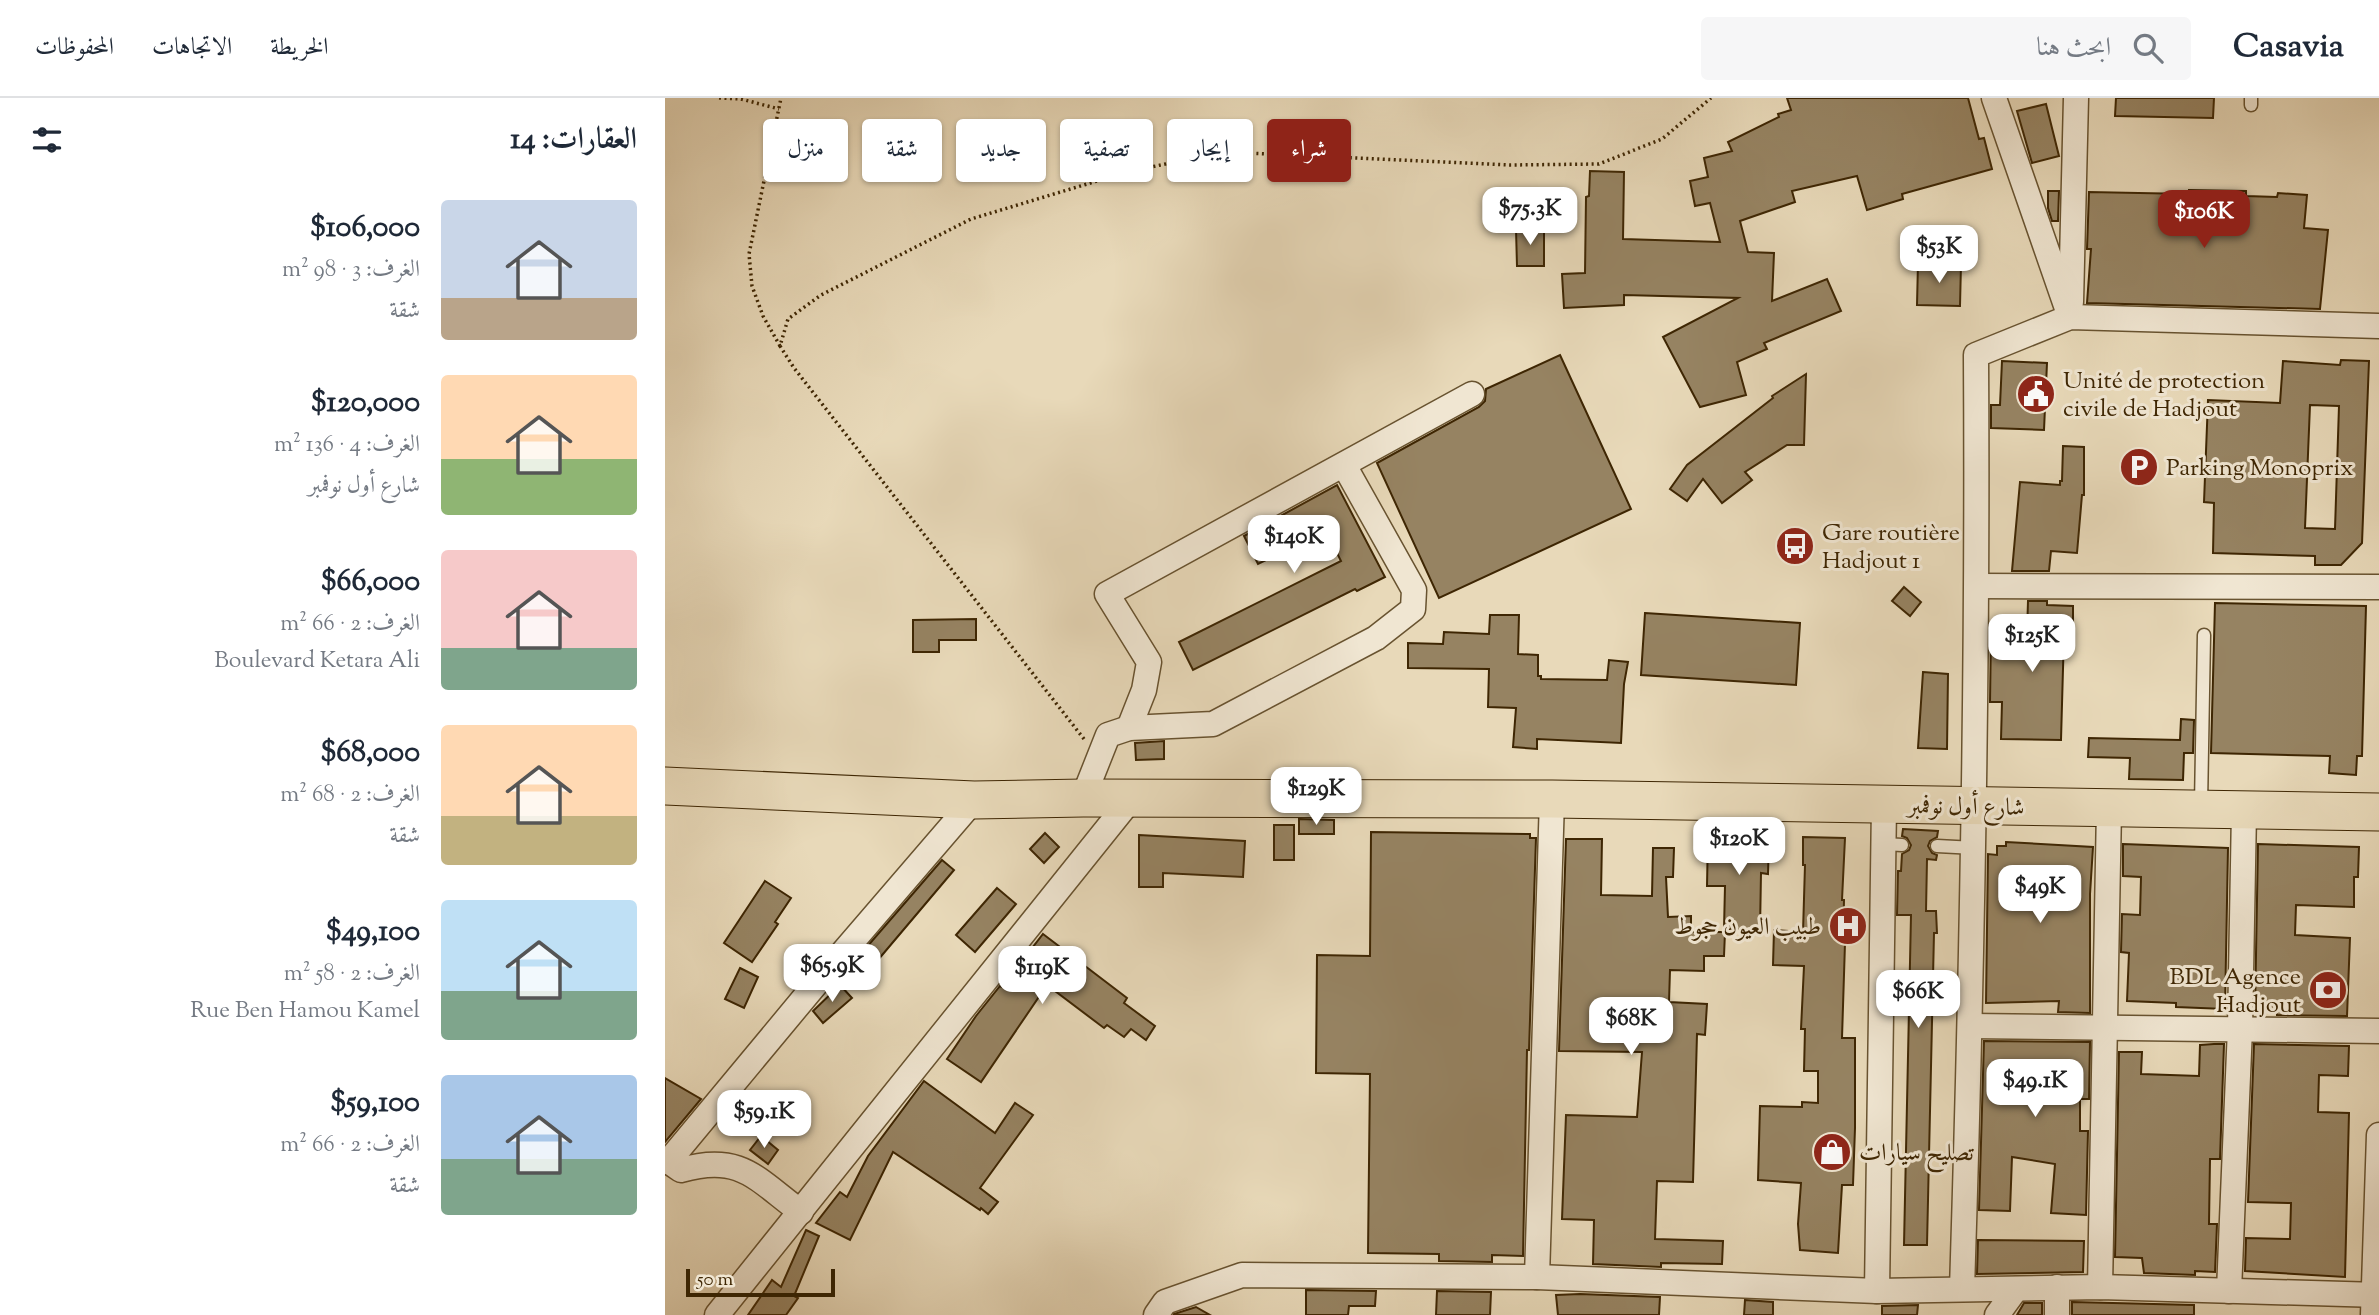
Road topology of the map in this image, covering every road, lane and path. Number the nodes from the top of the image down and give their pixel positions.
1 (719, 98) edge
2 (781, 98) edge
3 (1711, 98) edge
4 (1994, 98) edge
5 (2076, 98) edge
6 (779, 109) junction
7 (2070, 317) junction
8 (2379, 326) edge
9 (781, 346) junction
10 (1472, 394) dead end
11 (1344, 465) junction
12 (1977, 586) junction
13 (2379, 587) edge
14 (2204, 635) dead end
15 (1129, 728) junction
16 (1099, 758) junction
17 (665, 786) edge
18 (1083, 798) junction
19 (1131, 799) junction
20 (1552, 799) junction
21 (974, 800) junction
22 (1884, 805) junction
23 (1975, 807) junction
24 (2109, 808) junction
25 (2201, 809) junction
26 (2244, 811) junction
27 (2379, 812) edge
28 (1937, 846) dead end
29 (1975, 848) junction
30 (1971, 1026) junction
31 (2105, 1026) junction
32 (2240, 1028) junction
33 (2379, 1031) edge
34 (2379, 1135) edge
35 (670, 1170) edge
36 (801, 1212) junction
37 (1537, 1277) junction
38 (2057, 1287) junction
39 (2100, 1287) junction
40 (1962, 1289) junction
41 (2016, 1289) junction
42 (1877, 1291) junction
43 (2229, 1291) junction
44 (2375, 1302) edge
45 (717, 1315) edge
46 (1156, 1315) edge
47 (1997, 1315) edge
48 (2057, 1315) edge

1 - 6 path
2 - 6 path
3 - 9 path
4 - 7 street
5 - 7 street
6 - 9 path
7 - 8 street
7 - 12 street
9 - 16 path
10 - 11 street
11 - 15 street
11 - 15 street
12 - 13 street
12 - 23 street
14 - 25 lane
15 - 16 street
16 - 18 street
17 - 21 main road, شارع أول نوفمبر
18 - 19 main road, شارع أول نوفمبر
18 - 21 main road, شارع أول نوفمبر
19 - 20 main road, شارع أول نوفمبر
19 - 36 street
20 - 22 main road, شارع أول نوفمبر
20 - 37 street
21 - 35 street
22 - 23 main road, شارع أول نوفمبر
22 - 42 street
23 - 24 main road, شارع أول نوفمبر
23 - 29 street
24 - 25 main road, شارع أول نوفمبر
24 - 31 street
25 - 26 main road, شارع أول نوفمبر
26 - 27 main road, شارع أول نوفمبر
26 - 32 street
28 - 29 lane
29 - 30 street
30 - 31 street
30 - 40 street
31 - 32 street
31 - 39 street
32 - 33 street
32 - 43 street
34 - 44 street
35 - 36 street
36 - 45 street
37 - 42 street
37 - 46 street
38 - 39 street
38 - 41 street
38 - 48 street
39 - 43 street
40 - 41 street
40 - 42 street
41 - 47 street
43 - 44 street

